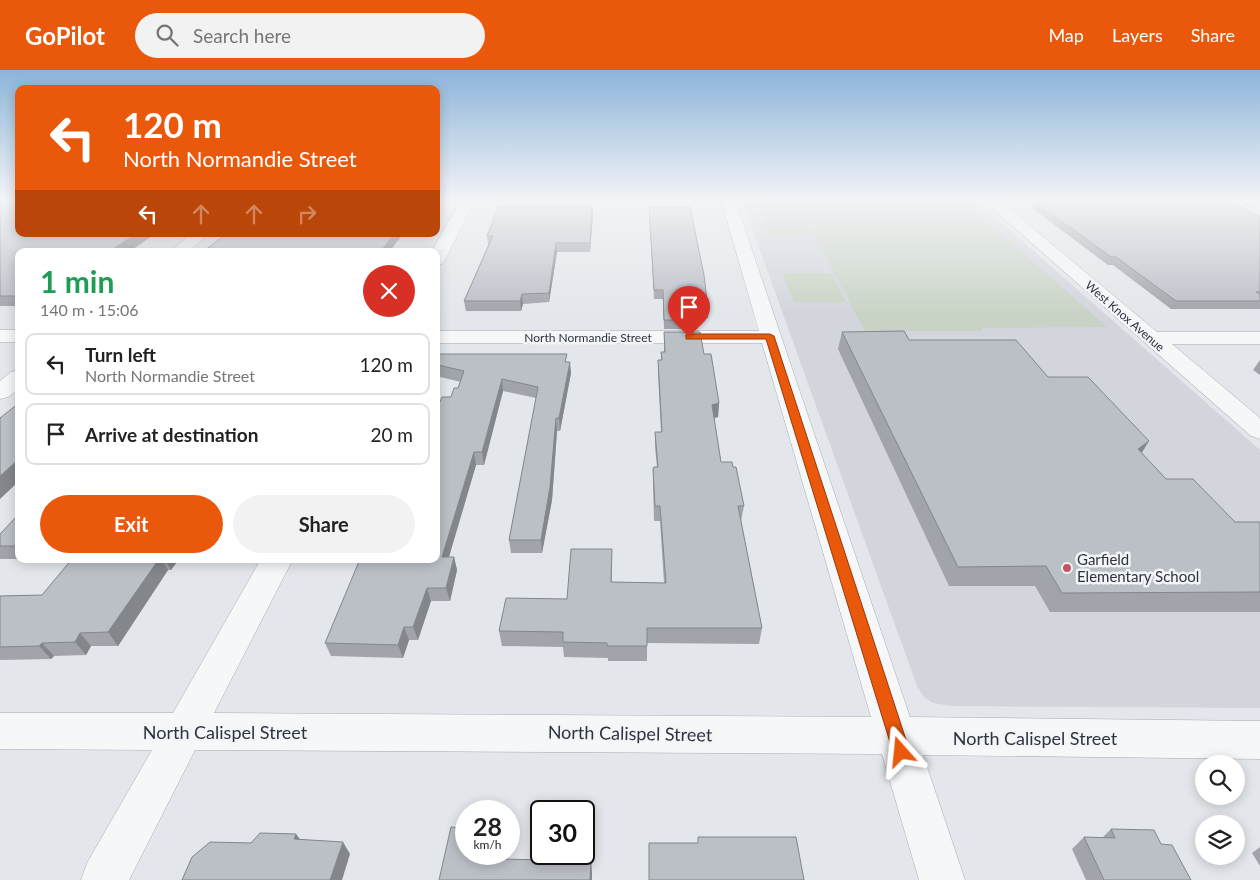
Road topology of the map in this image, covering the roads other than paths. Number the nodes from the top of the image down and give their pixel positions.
1 (196, 238) edge
2 (448, 238) edge
3 (740, 238) edge
4 (1034, 238) edge
5 (183, 248) edge
6 (440, 252) edge
7 (0, 336) edge
8 (15, 336) edge
9 (770, 336) junction
10 (440, 337) edge
11 (1151, 338) junction
12 (1260, 338) edge
13 (15, 380) edge
14 (0, 392) edge
15 (1260, 432) edge
16 (275, 563) edge
17 (0, 731) edge
18 (184, 732) junction
19 (896, 736) junction
20 (1260, 740) edge
21 (104, 880) edge
22 (942, 880) edge

1 - 5 street
2 - 6 street
3 - 9 street
4 - 11 street, West Knox Avenue
7 - 8 street
9 - 10 street, North Normandie Street
9 - 19 street
11 - 12 street
11 - 15 street, West Knox Avenue
13 - 14 street
16 - 18 street
17 - 18 street, North Calispel Street
18 - 19 street, North Calispel Street
18 - 21 street
19 - 20 street, North Calispel Street
19 - 22 street

